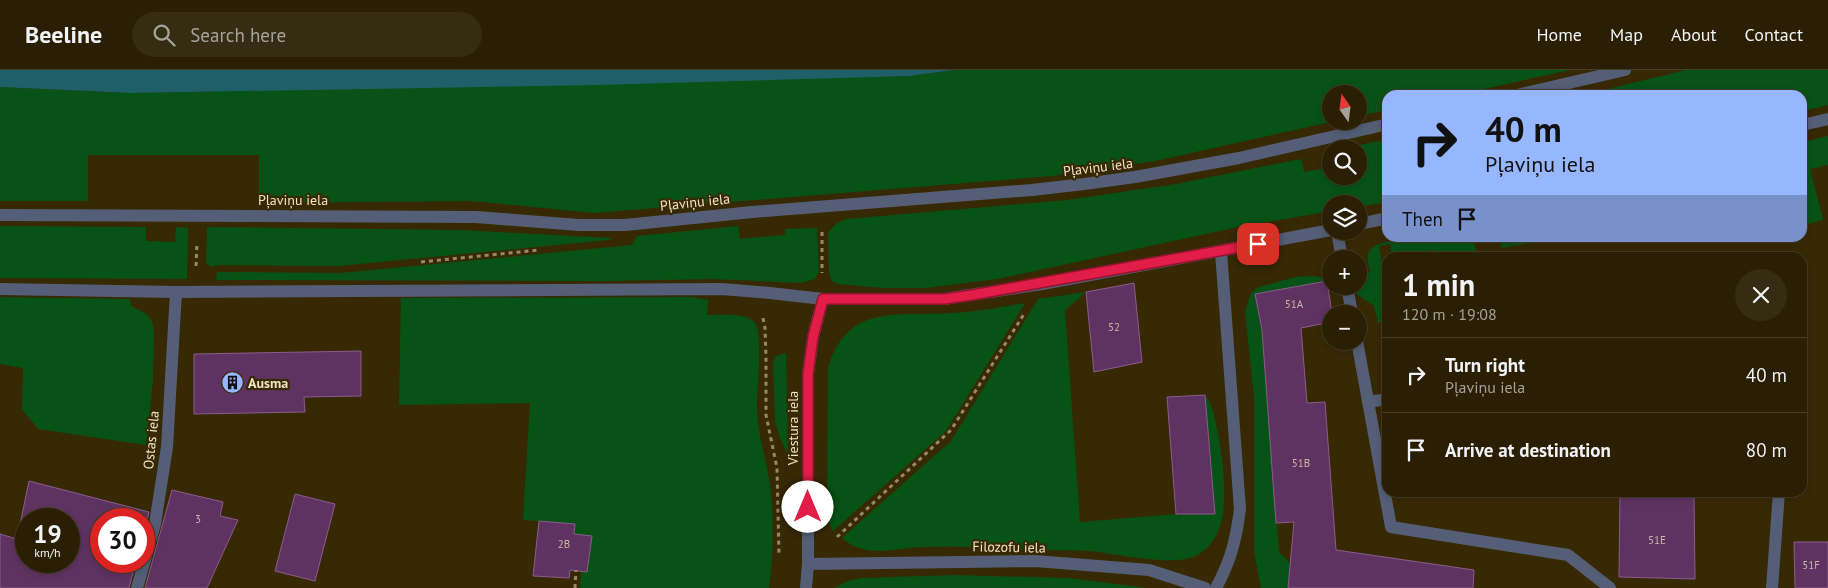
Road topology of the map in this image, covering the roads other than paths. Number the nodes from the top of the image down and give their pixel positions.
1 (1625, 70) edge
2 (1539, 90) edge
3 (1828, 119) edge
4 (1807, 124) edge
5 (1382, 125) edge
6 (0, 215) edge
7 (1382, 219) edge
8 (1367, 222) edge
9 (1322, 232) edge
10 (1221, 252) junction
11 (0, 289) edge
12 (176, 292) junction
13 (823, 299) junction
14 (1359, 350) edge
15 (1382, 400) edge
16 (1368, 402) junction
17 (1382, 477) edge
18 (1386, 497) edge
19 (1779, 497) edge
20 (808, 564) junction
21 (137, 588) edge
22 (806, 588) edge
23 (1205, 588) edge
24 (1216, 588) edge
25 (1610, 588) edge
26 (1772, 588) edge

1 - 2 street
3 - 4 street
5 - 6 street, Pļaviņu iela
7 - 8 street
9 - 10 street
10 - 13 street
10 - 24 street
11 - 12 street
12 - 13 street
12 - 21 street, Ostas iela
13 - 20 street, Viestura iela
14 - 16 street
15 - 16 street
16 - 17 street
18 - 25 street
19 - 26 street
20 - 22 street, Viestura iela
20 - 23 street, Filozofu iela

